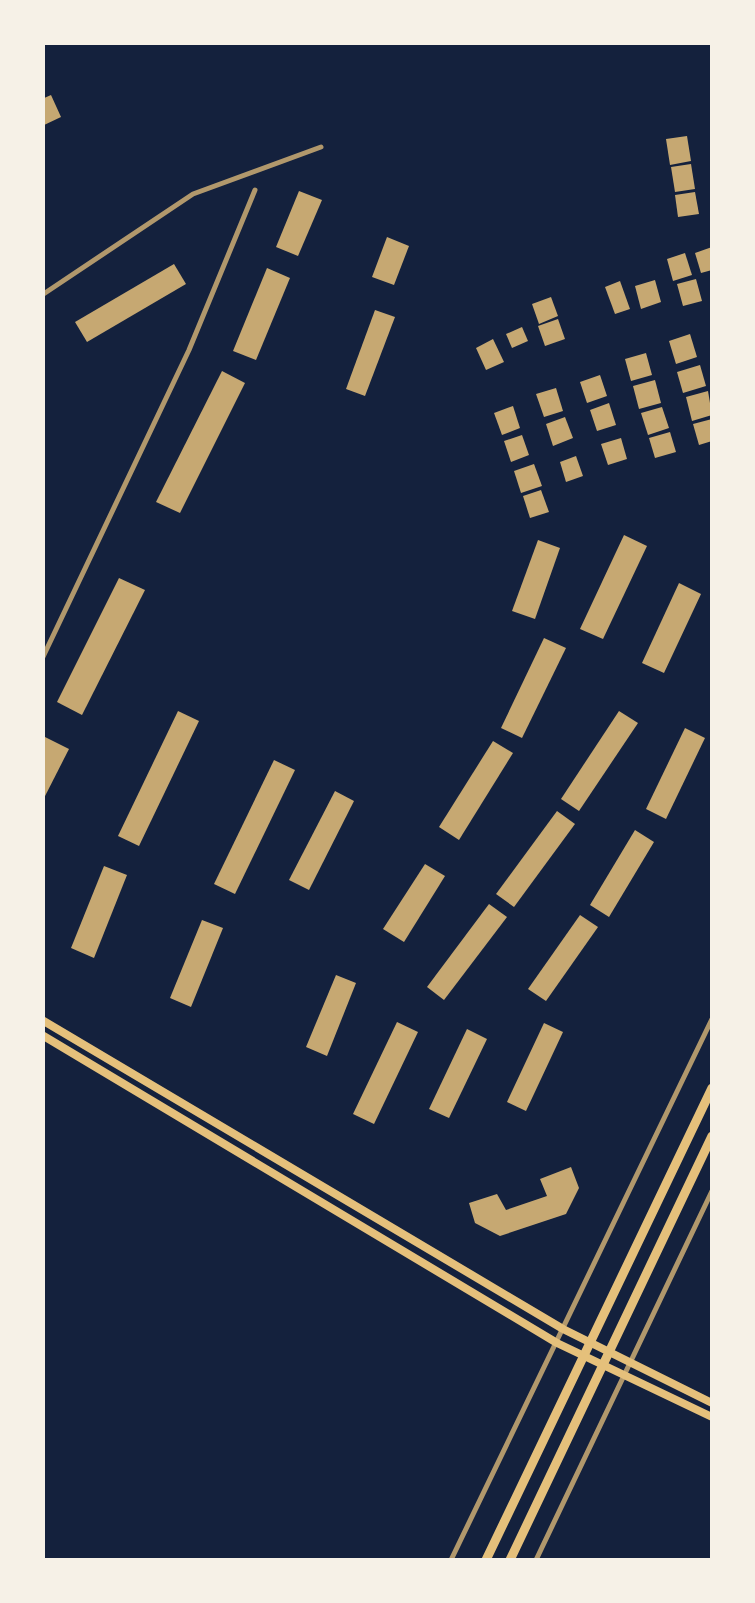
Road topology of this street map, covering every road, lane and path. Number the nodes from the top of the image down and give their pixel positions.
1 (321, 147) dead end
2 (255, 190) dead end
3 (42, 295) edge
4 (42, 659) edge
5 (712, 1018) edge
6 (42, 1020) edge
7 (42, 1034) edge
8 (712, 1088) edge
9 (712, 1136) edge
10 (712, 1191) edge
11 (564, 1329) junction
12 (557, 1343) junction
13 (591, 1343) junction
14 (610, 1353) junction
15 (584, 1357) junction
16 (630, 1363) junction
17 (604, 1366) junction
18 (624, 1375) junction
19 (712, 1403) edge
20 (712, 1417) edge
21 (451, 1560) edge
22 (486, 1560) edge
23 (510, 1560) edge
24 (536, 1560) edge

1 - 3 street
2 - 4 street
5 - 11 street
6 - 11 main road
7 - 12 main road
8 - 13 main road
9 - 14 main road
10 - 16 street
11 - 12 street
11 - 13 main road
12 - 15 main road
12 - 21 street
13 - 14 main road
13 - 15 main road
14 - 16 main road
14 - 17 main road
15 - 17 main road
15 - 22 main road
16 - 18 street
16 - 19 main road
17 - 18 main road
17 - 23 main road
18 - 20 main road
18 - 24 street

